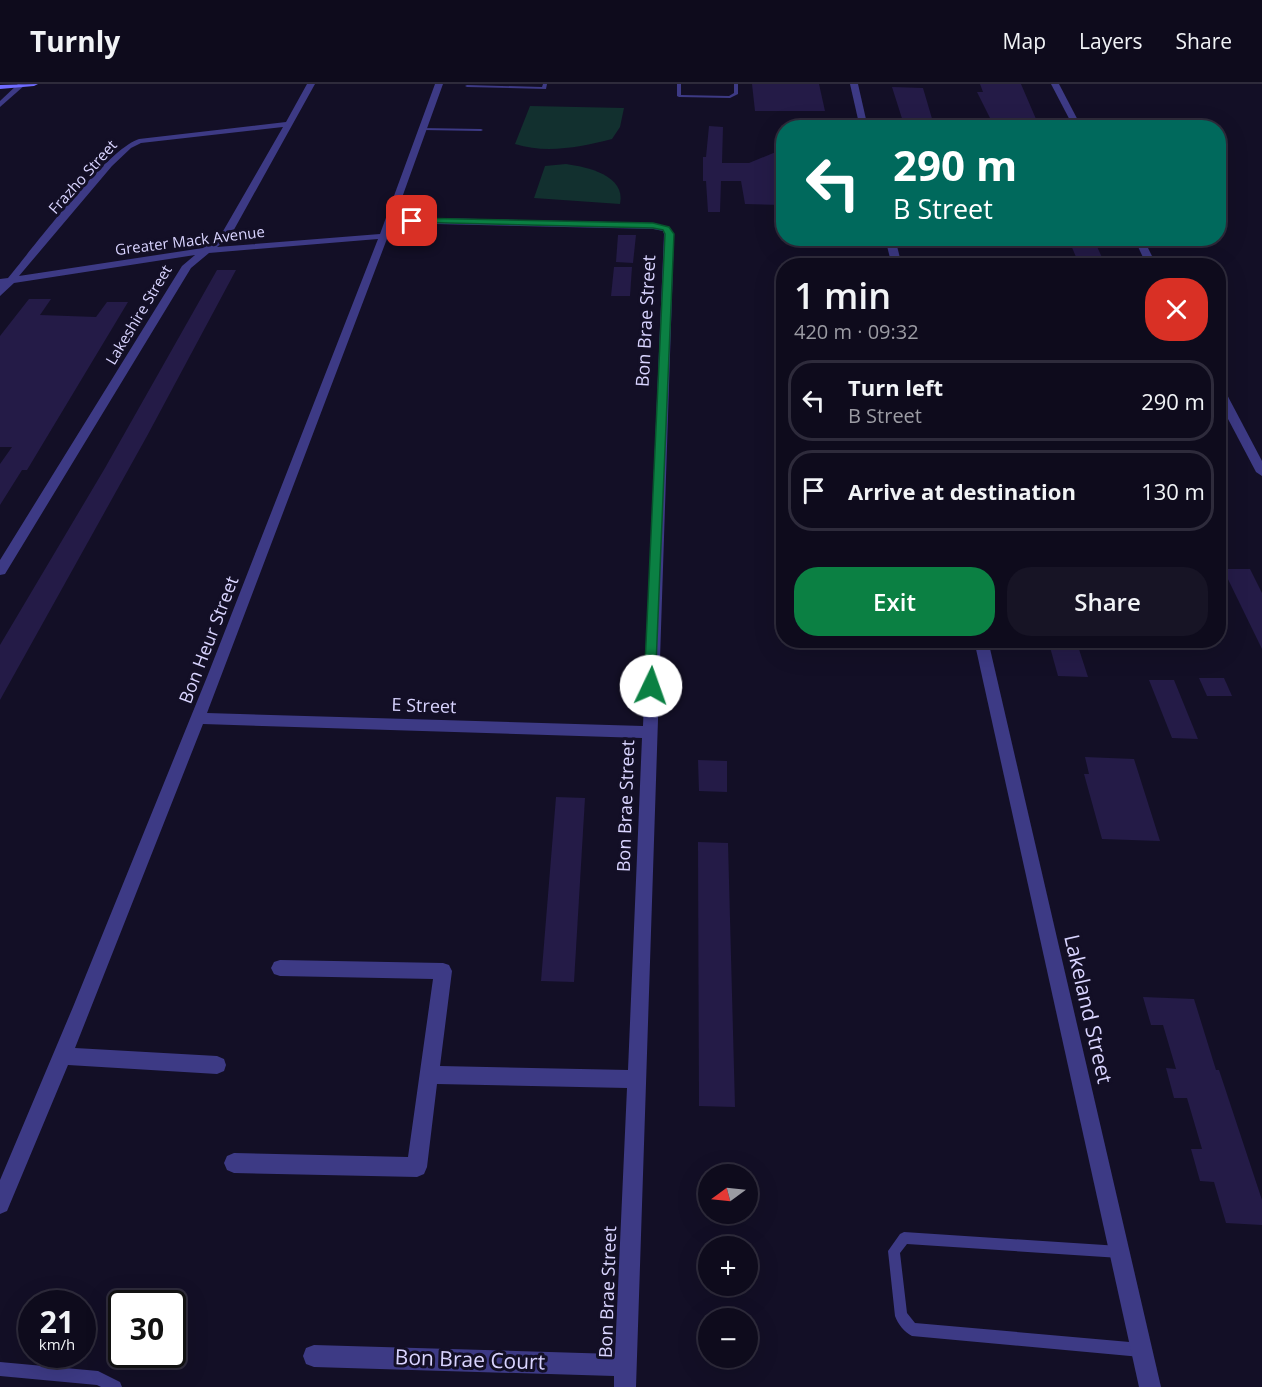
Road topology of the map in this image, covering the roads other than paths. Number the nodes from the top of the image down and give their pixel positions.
1 (34, 84) edge
2 (311, 84) edge
3 (439, 84) edge
4 (545, 84) edge
5 (680, 84) edge
6 (736, 84) edge
7 (854, 84) edge
8 (1055, 84) edge
9 (21, 85) edge
10 (467, 86) dead end
11 (0, 87) edge
12 (0, 105) edge
13 (862, 120) edge
14 (1074, 120) edge
15 (287, 124) junction
16 (423, 129) junction
17 (481, 130) dead end
18 (390, 220) junction
19 (384, 236) junction
20 (204, 251) junction
21 (5, 281) edge
22 (0, 293) edge
23 (1226, 404) edge
24 (1262, 472) edge
25 (0, 571) edge
26 (983, 648) edge
27 (197, 718) junction
28 (649, 732) junction
29 (280, 968) dead end
30 (63, 1056) junction
31 (217, 1065) dead end
32 (428, 1075) junction
33 (635, 1079) junction
34 (234, 1163) dead end
35 (0, 1204) edge
36 (1120, 1252) junction
37 (1141, 1350) junction
38 (314, 1356) dead end
39 (0, 1369) edge
40 (625, 1376) edge
41 (115, 1387) edge
42 (1150, 1387) edge

1 - 9 main road
2 - 15 street, Lakeshire Street
3 - 16 street, Bon Heur Street
4 - 10 lane
5 - 6 lane
7 - 13 street
8 - 14 street
9 - 11 main road
9 - 12 street
15 - 20 street, Lakeshire Street
15 - 21 street, Frazho Street
16 - 17 lane
16 - 18 street, Bon Heur Street
18 - 19 street, Bon Heur Street
18 - 28 street, Bon Brae Street
19 - 20 street, Greater Mack Avenue
19 - 27 street, Bon Heur Street
20 - 21 street, Greater Mack Avenue
20 - 25 street, Lakeshire Street
21 - 22 street, Frazho Street
23 - 24 street
26 - 36 street, Lakeland Street
27 - 28 street, E Street
27 - 30 street, Bon Heur Street
28 - 33 street, Bon Brae Street
29 - 32 street
30 - 31 street
30 - 35 street, Bon Heur Street
32 - 33 street
32 - 34 street
33 - 40 street, Bon Brae Street
36 - 37 street, Lakeland Street
36 - 37 lane
37 - 42 street, Lakeland Street
38 - 40 street, Bon Brae Court
39 - 41 lane

